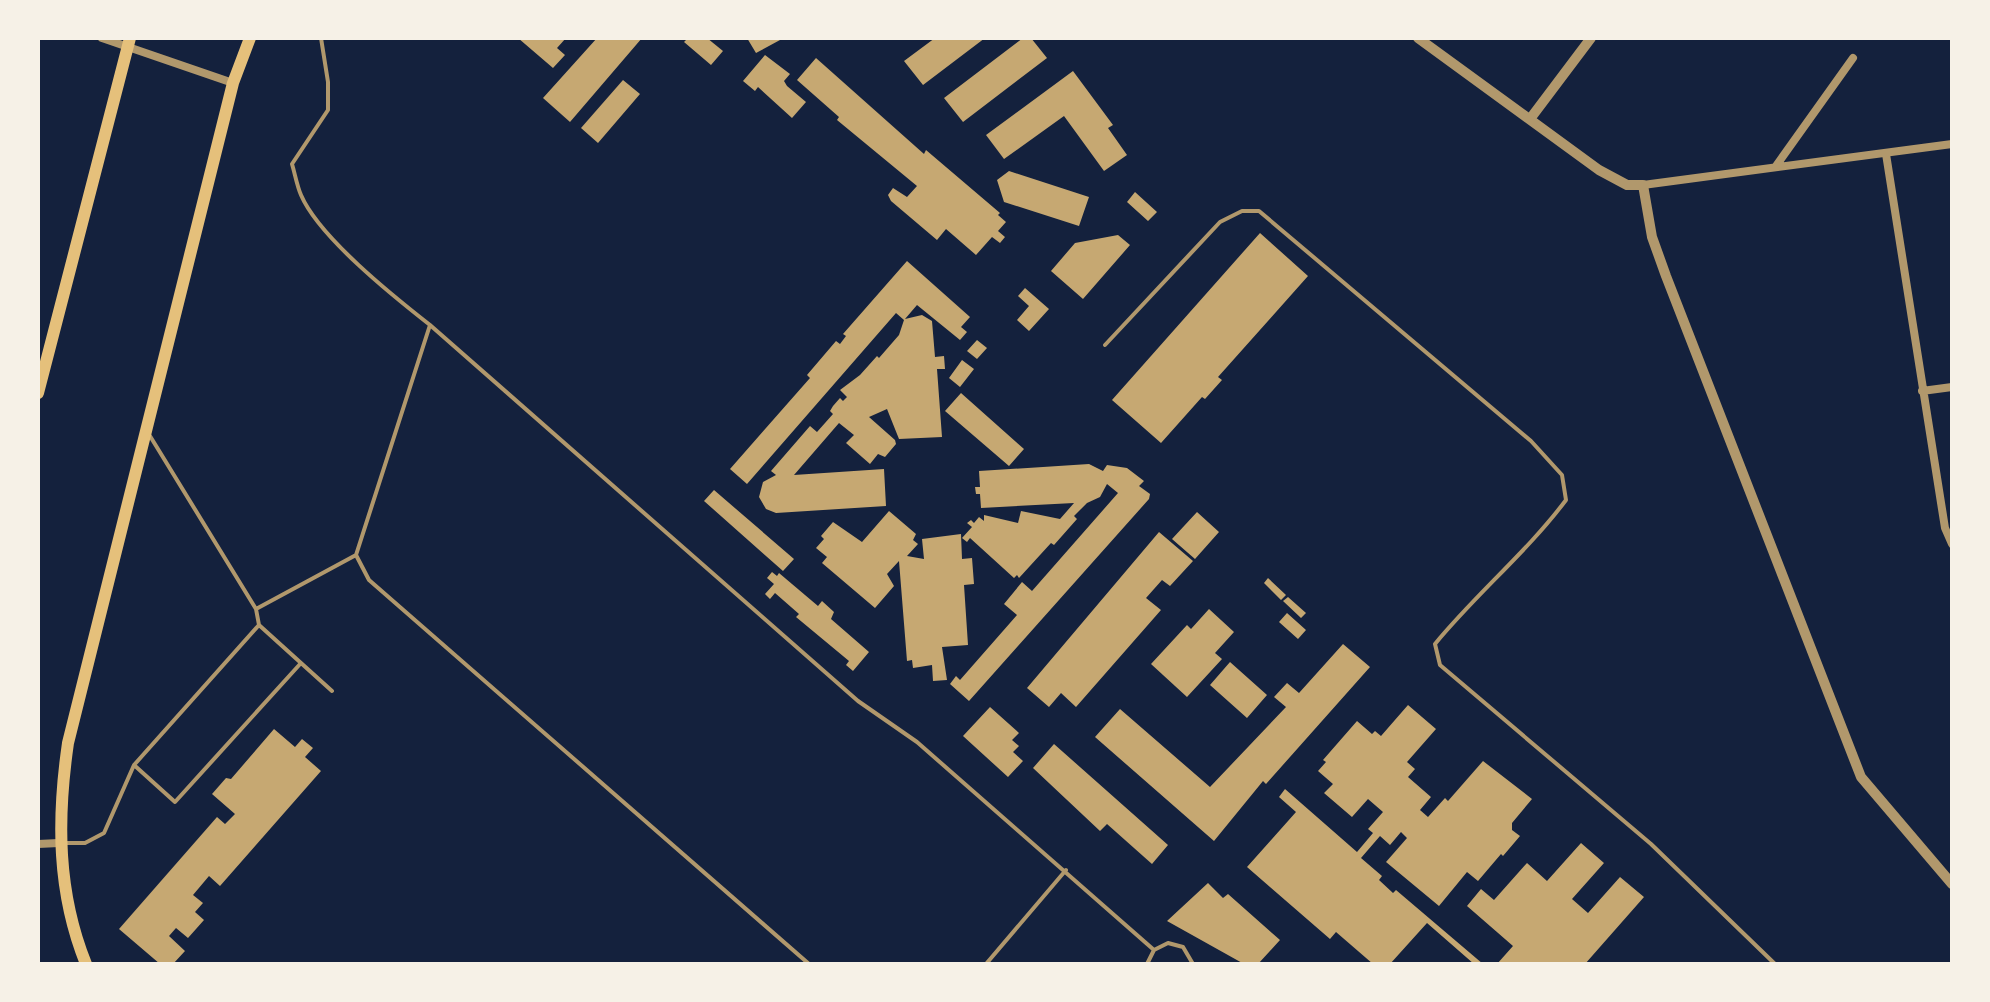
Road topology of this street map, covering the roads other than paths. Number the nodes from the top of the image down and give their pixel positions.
1 (102, 38) edge
2 (250, 38) edge
3 (320, 38) edge
4 (1418, 38) edge
5 (1591, 38) edge
6 (128, 42) edge
7 (1853, 58) dead end
8 (233, 83) junction
9 (1530, 120) junction
10 (1952, 144) edge
11 (1886, 154) junction
12 (1776, 166) junction
13 (1643, 186) junction
14 (430, 325) junction
15 (1105, 345) dead end
16 (1952, 386) edge
17 (1922, 392) junction
18 (38, 393) edge
19 (145, 428) junction
20 (1952, 544) edge
21 (356, 555) junction
22 (256, 609) junction
23 (260, 625) junction
24 (301, 663) junction
25 (332, 691) dead end
26 (134, 765) junction
27 (59, 843) junction
28 (38, 844) edge
29 (1066, 870) junction
30 (1952, 884) edge
31 (1154, 950) junction
32 (86, 964) edge
33 (809, 964) edge
34 (986, 964) edge
35 (1147, 964) edge
36 (1193, 964) edge
37 (1775, 964) edge

1 - 6 street
2 - 8 main road
3 - 14 lane
4 - 9 street
5 - 9 street
6 - 8 street
6 - 18 main road
7 - 12 street
8 - 19 main road
9 - 13 street
10 - 11 street
11 - 12 street
11 - 17 street
12 - 13 street
13 - 30 street
14 - 21 lane
14 - 29 lane
15 - 37 lane
16 - 17 street
17 - 20 street
19 - 22 lane
19 - 27 main road
21 - 22 lane
21 - 33 lane
22 - 23 lane
23 - 24 lane
23 - 26 lane
24 - 25 lane
24 - 26 lane
26 - 27 lane
27 - 28 street
27 - 32 main road
29 - 31 lane
29 - 34 lane
31 - 35 lane
31 - 36 lane

